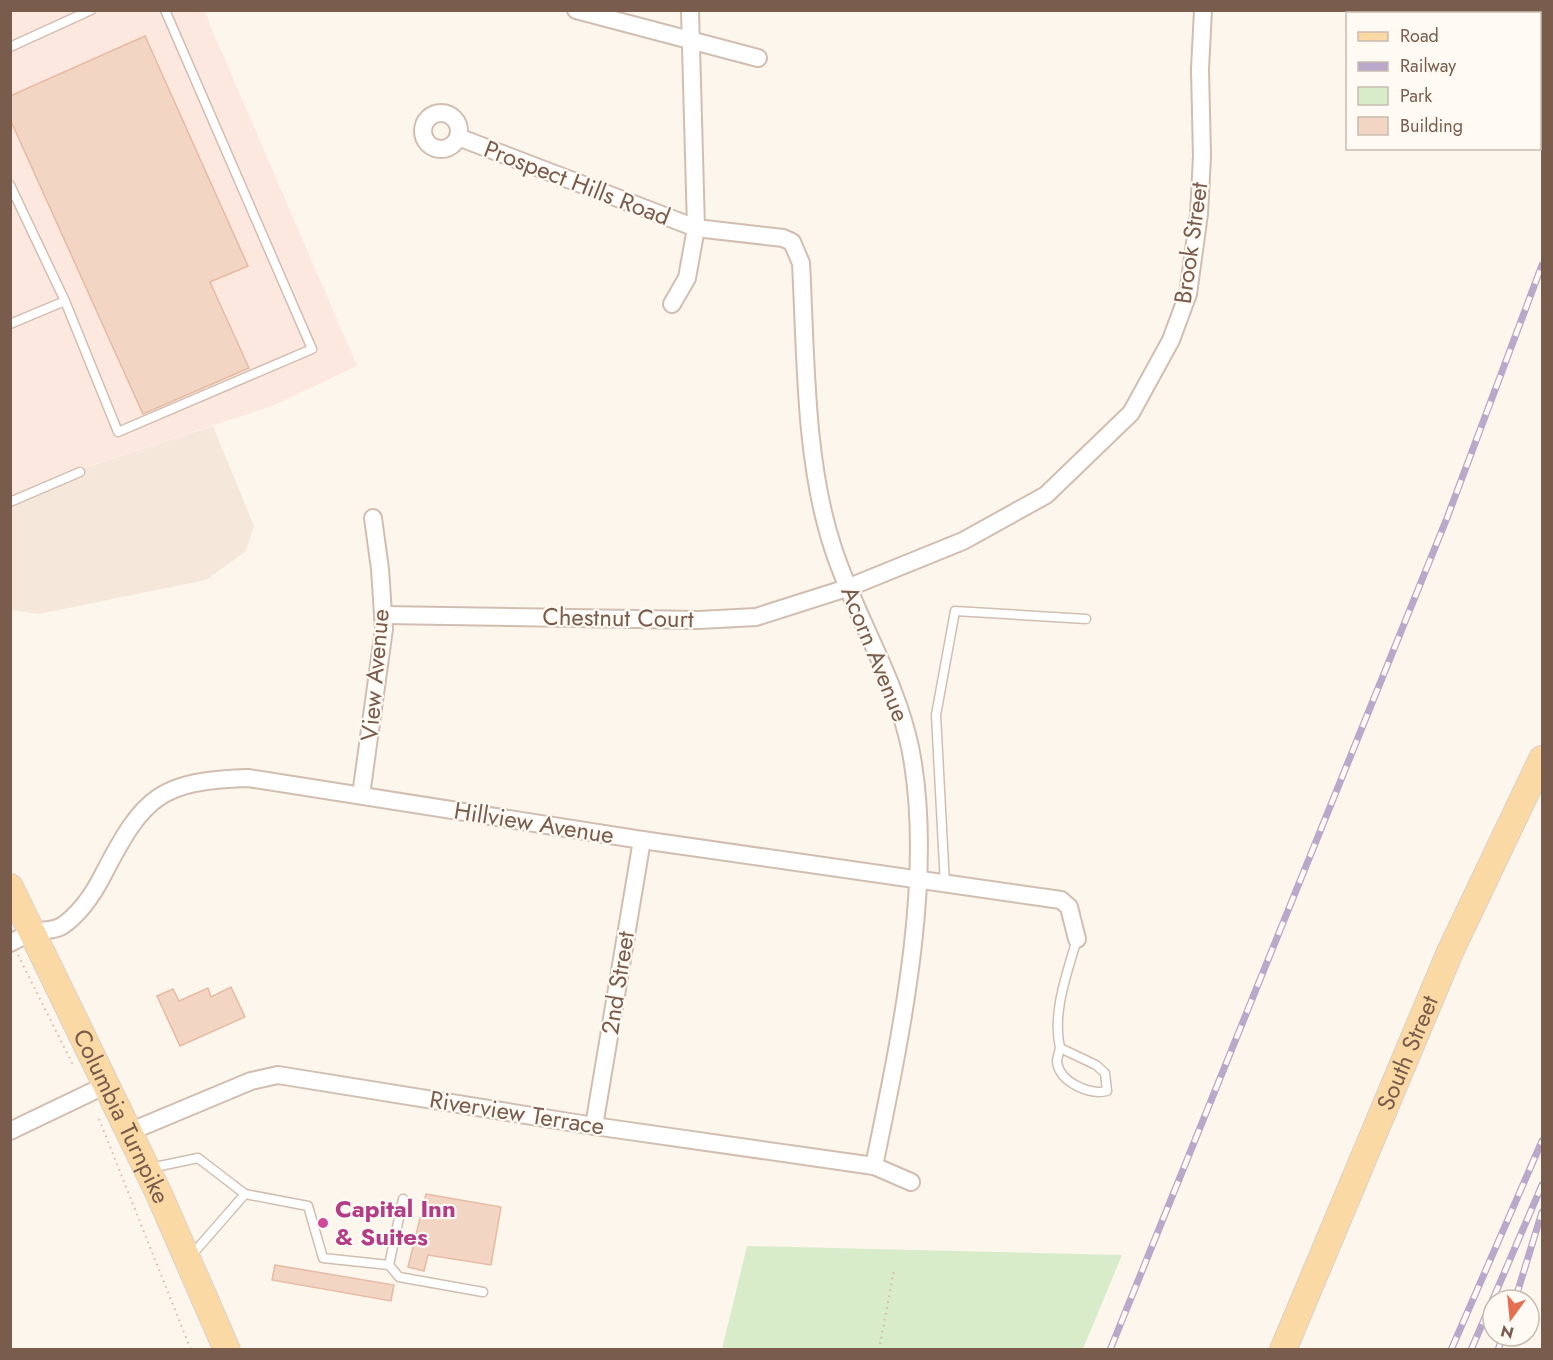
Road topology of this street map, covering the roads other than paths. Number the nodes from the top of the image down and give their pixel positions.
1 (91, 10) edge
2 (165, 10) edge
3 (576, 10) edge
4 (690, 10) edge
5 (1203, 10) edge
6 (690, 40) junction
7 (10, 47) edge
8 (758, 58) dead end
9 (458, 137) dead end
10 (10, 185) edge
11 (696, 228) junction
12 (65, 301) junction
13 (672, 304) dead end
14 (10, 324) edge
15 (80, 472) dead end
16 (10, 502) edge
17 (373, 519) dead end
18 (847, 588) junction
19 (383, 615) junction
20 (1086, 619) dead end
21 (1542, 759) edge
22 (362, 795) junction
23 (642, 840) junction
24 (919, 881) junction
25 (945, 885) junction
26 (10, 886) edge
27 (18, 939) edge
28 (1077, 939) joint
29 (1060, 1048) junction
30 (96, 1089) junction
31 (594, 1126) junction
32 (10, 1131) edge
33 (129, 1132) junction
34 (873, 1166) junction
35 (147, 1169) junction
36 (911, 1182) dead end
37 (245, 1194) junction
38 (403, 1199) dead end
39 (189, 1259) junction
40 (389, 1265) junction
41 (483, 1292) dead end
42 (226, 1350) edge
43 (1283, 1350) edge

1 - 7 lane
2 - 12 lane
3 - 6 street
4 - 6 street
5 - 18 street, Brook Street
6 - 8 street
6 - 11 street
9 - 11 street, Prospect Hills Road
10 - 12 lane
11 - 13 street
11 - 18 street, Acorn Avenue
12 - 14 lane
15 - 16 lane
17 - 19 street, View Avenue
18 - 19 street, Chestnut Court
18 - 24 street, Acorn Avenue
19 - 22 street, View Avenue
20 - 25 lane
21 - 43 main road, South Street
22 - 23 street, Hillview Avenue
22 - 27 street, Hillview Avenue
23 - 24 street, Hillview Avenue
23 - 31 street, 2nd Street
24 - 25 street, Hillview Avenue
24 - 34 street, Acorn Avenue
25 - 28 street, Hillview Avenue
26 - 27 main road, Columbia Turnpike
27 - 30 main road, Columbia Turnpike
28 - 29 lane
29 - 29 lane
30 - 32 street
30 - 33 main road, Columbia Turnpike
31 - 33 street, Riverview Terrace
31 - 34 street, Riverview Terrace
33 - 35 main road, Columbia Turnpike
34 - 36 street, Riverview Terrace
35 - 37 lane
35 - 39 main road, Columbia Turnpike
37 - 39 lane
37 - 40 lane
38 - 40 lane
39 - 42 main road, Columbia Turnpike
40 - 41 lane

